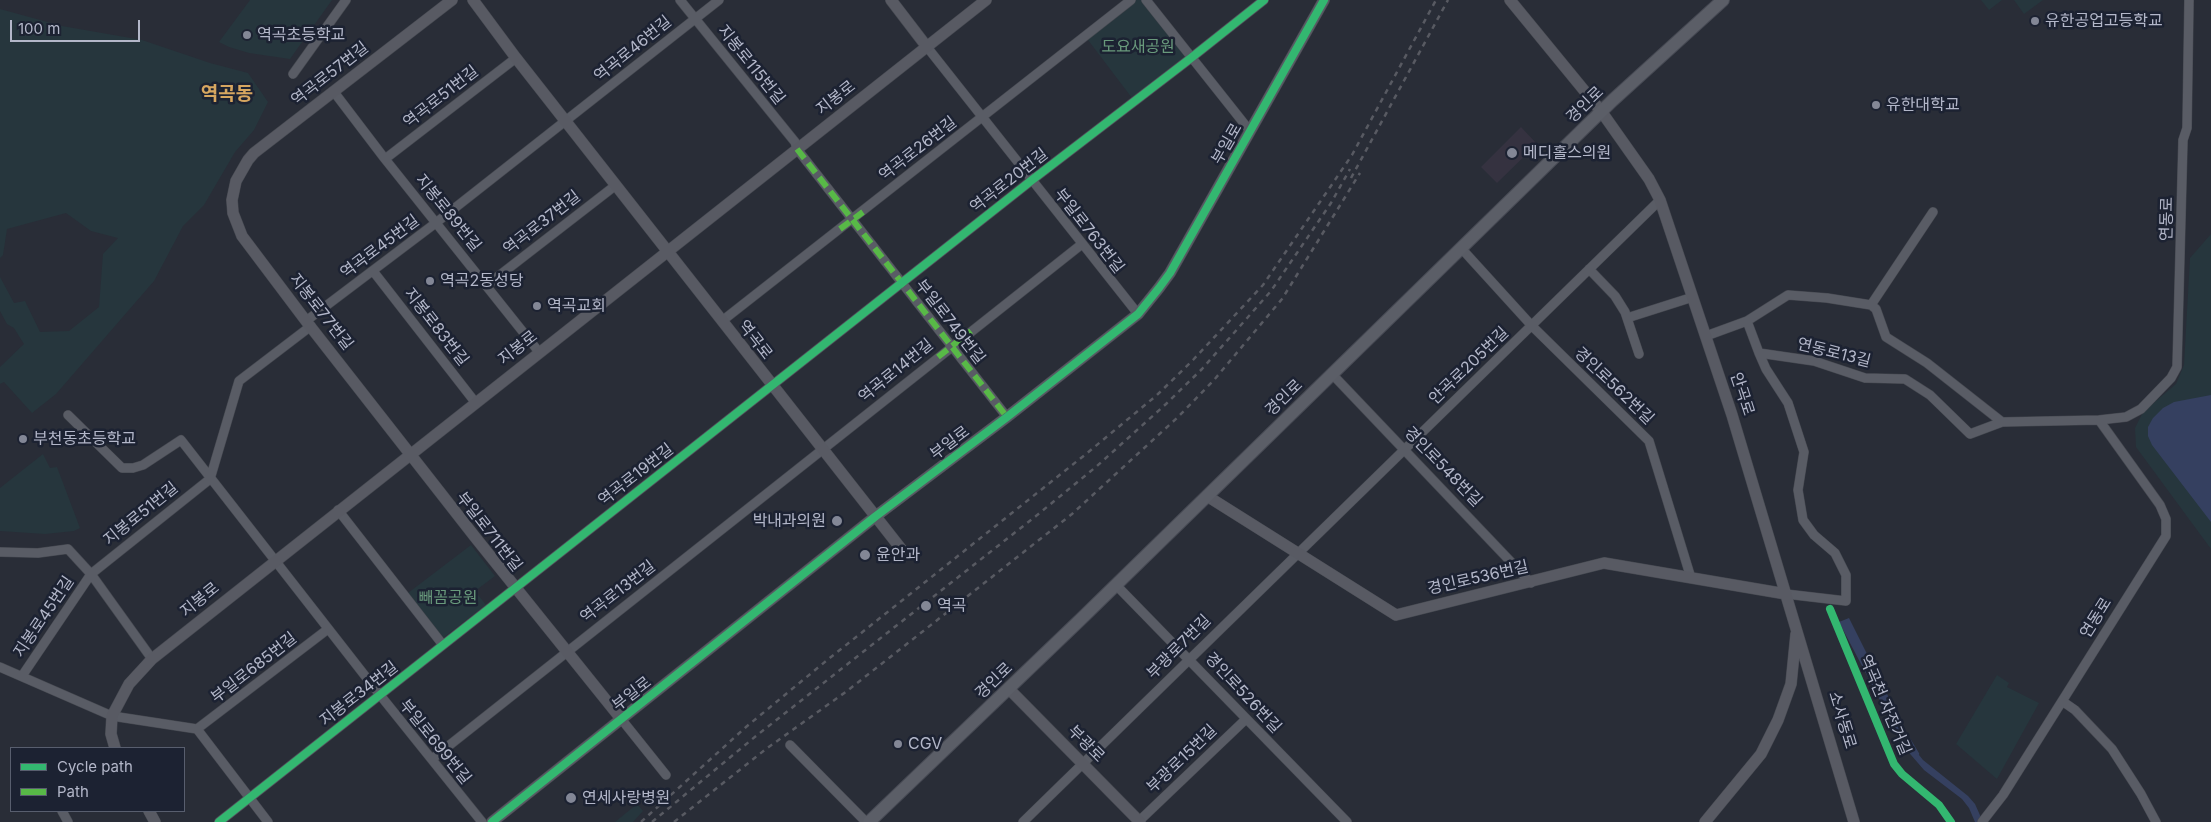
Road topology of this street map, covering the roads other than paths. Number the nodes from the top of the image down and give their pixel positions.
1 (346, 0) edge
2 (452, 0) edge
3 (473, 0) edge
4 (680, 0) edge
5 (719, 0) edge
6 (891, 0) edge
7 (986, 0) edge
8 (1132, 0) edge
9 (1146, 0) edge
10 (1264, 0) edge
11 (1324, 0) edge
12 (1510, 0) edge
13 (1723, 0) edge
14 (2190, 0) edge
15 (695, 18) junction
16 (927, 47) junction
17 (516, 58) junction
18 (1192, 58) junction
19 (293, 74) dead end
20 (334, 92) junction
21 (1601, 111) junction
22 (982, 118) junction
23 (566, 122) junction
24 (1250, 131) junction
25 (797, 149) junction
26 (385, 160) junction
27 (1032, 180) junction
28 (236, 181) joint
29 (616, 185) junction
30 (1660, 200) junction
31 (1933, 212) dead end
32 (853, 220) junction
33 (437, 222) junction
34 (1082, 244) junction
35 (1461, 248) junction
36 (668, 252) junction
37 (1589, 269) junction
38 (373, 271) junction
39 (902, 283) junction
40 (487, 284) junction
41 (1693, 297) junction
42 (1871, 305) junction
43 (1138, 314) junction
44 (1627, 318) junction
45 (722, 321) junction
46 (1747, 321) junction
47 (309, 323) junction
48 (1532, 326) junction
49 (1706, 336) junction
50 (952, 346) junction
51 (539, 352) junction
52 (1759, 352) junction
53 (1639, 354) dead end
54 (1332, 374) junction
55 (773, 385) junction
56 (475, 402) junction
57 (68, 415) dead end
58 (1007, 417) junction
59 (2126, 417) joint
60 (2099, 420) junction
61 (2002, 422) junction
62 (823, 449) junction
63 (1405, 449) junction
64 (410, 454) junction
65 (210, 478) junction
66 (1207, 496) junction
67 (338, 510) junction
68 (876, 516) junction
69 (902, 550) dead end
70 (0, 552) edge
71 (1298, 552) junction
72 (276, 560) junction
73 (91, 574) junction
74 (1691, 578) junction
75 (1531, 583) junction
76 (1116, 585) junction
77 (516, 588) junction
78 (1786, 594) junction
79 (1797, 628) junction
80 (328, 629) junction
81 (443, 645) junction
82 (566, 652) junction
83 (1189, 658) junction
84 (152, 659) junction
85 (0, 667) edge
86 (22, 676) junction
87 (1009, 688) junction
88 (380, 695) junction
89 (2062, 701) junction
90 (112, 716) junction
91 (1246, 719) junction
92 (622, 720) junction
93 (197, 729) junction
94 (790, 745) dead end
95 (115, 747) edge
96 (432, 759) junction
97 (1083, 764) junction
98 (666, 775) dead end
99 (249, 798) junction
100 (219, 822) edge
101 (268, 822) edge
102 (482, 822) edge
103 (492, 822) edge
104 (867, 822) edge
105 (1022, 822) edge
106 (1139, 822) edge
107 (1347, 822) edge
108 (1705, 822) edge
109 (1854, 822) edge
110 (1982, 822) edge
111 (2156, 822) edge

1 - 19 street
2 - 20 street, 역곡로57번길
3 - 17 street, 역곡로
4 - 15 street, 지봉로115번길
5 - 15 street, 역곡로46번길
6 - 16 street
7 - 16 street, 지봉로
8 - 22 street, 역곡로26번길
9 - 18 street
10 - 18 street, 역곡로20번길
11 - 24 street, 부일로
12 - 21 street, 안곡로
13 - 21 main road, 경인로
14 - 59 street, 연동로
15 - 23 street, 역곡로46번길
15 - 25 street, 지봉로115번길
16 - 22 street, 부일로763번길
16 - 25 street, 지봉로
17 - 23 street, 역곡로
17 - 26 street, 역곡로51번길
18 - 24 street
18 - 27 street, 역곡로20번길
20 - 26 street, 지봉로89번길
20 - 28 street, 역곡로57번길
21 - 30 street, 안곡로
21 - 35 main road, 경인로
22 - 27 street, 부일로763번길
22 - 32 street, 역곡로26번길
23 - 29 street, 역곡로
23 - 33 street, 역곡로45번길
24 - 43 street, 부일로
25 - 32 street, 부일로749번길
25 - 36 street, 지봉로
26 - 33 street, 지봉로89번길
27 - 34 street, 부일로763번길
27 - 39 street, 역곡로20번길
28 - 47 street, 지봉로77번길
29 - 36 street, 역곡로
29 - 40 street, 역곡로37번길
30 - 37 street, 안곡로205번길
30 - 41 street, 안곡로
31 - 42 street
32 - 39 street, 부일로749번길
32 - 45 street, 역곡로26번길
33 - 38 street, 역곡로45번길
33 - 40 street, 지봉로89번길
34 - 43 street, 부일로763번길
34 - 50 street, 역곡로14번길
35 - 48 street, 경인로562번길
35 - 54 main road, 경인로
36 - 45 street, 역곡로
36 - 51 street, 지봉로
37 - 44 street
37 - 48 street, 안곡로205번길
38 - 47 street, 역곡로45번길
38 - 56 street, 지봉로83번길
39 - 50 street, 부일로749번길
39 - 55 street, 역곡로20번길
40 - 51 street, 지봉로89번길
41 - 44 street
41 - 49 street, 안곡로
42 - 46 street
42 - 61 street, 연동로13길
43 - 58 street, 부일로
44 - 53 street
45 - 55 street, 역곡로
46 - 49 street
46 - 52 street
47 - 64 street, 지봉로77번길
47 - 65 street, 역곡로45번길
48 - 63 street, 안곡로205번길
48 - 74 street, 경인로562번길
49 - 78 street, 안곡로
50 - 58 street, 부일로749번길
50 - 62 street, 역곡로14번길
51 - 56 street, 지봉로
52 - 61 street, 연동로13길
52 - 78 street
54 - 63 street, 경인로548번길
54 - 66 main road, 경인로
55 - 62 street, 역곡로
55 - 77 street, 역곡로19번길
56 - 64 street, 지봉로
57 - 65 street, 부일로699번길
58 - 68 street, 부일로
59 - 60 street, 연동로13길
60 - 61 street, 연동로13길
60 - 89 street, 연동로
62 - 68 street, 역곡로
62 - 82 street, 역곡로13번길
63 - 71 street, 안곡로205번길
63 - 75 street, 경인로548번길
64 - 67 street, 지봉로
64 - 77 street, 부일로711번길
65 - 72 street, 부일로699번길
65 - 73 street, 지봉로51번길
66 - 71 street, 경인로536번길
66 - 76 main road, 경인로
67 - 72 street, 지봉로
67 - 81 street
68 - 69 street, 역곡로
68 - 92 street, 부일로
70 - 73 street
71 - 75 street, 경인로536번길
71 - 83 street, 부광로7번길
72 - 80 street, 부일로699번길
72 - 84 street, 지봉로
73 - 84 street
73 - 86 street, 지봉로45번길
74 - 75 street, 경인로536번길
74 - 78 street, 경인로536번길
76 - 83 street, 경인로526번길
76 - 87 main road, 경인로
77 - 81 street, 지봉로34번길
77 - 82 street, 부일로711번길
78 - 79 street, 안곡로
79 - 108 street, 안곡로
79 - 109 street, 소사동로
80 - 88 street, 부일로699번길
80 - 93 street, 부일로685번길
81 - 88 street, 지봉로34번길
82 - 92 street, 부일로711번길
82 - 96 street, 역곡로13번길
83 - 91 street, 경인로526번길
83 - 97 street, 부광로7번길
84 - 90 street, 지봉로
85 - 86 street, 지봉로45번길
86 - 90 street, 지봉로45번길
87 - 97 street, 부광로
87 - 104 main road, 경인로
88 - 96 street, 부일로699번길
88 - 99 street, 지봉로34번길
89 - 110 street, 연동로
89 - 111 street
90 - 93 street
90 - 95 street
91 - 106 street, 부광로15번길
91 - 107 street, 경인로526번길
92 - 98 street
92 - 103 street, 부일로
93 - 99 street
94 - 104 street
96 - 102 street, 부일로699번길
97 - 105 street, 부광로7번길
97 - 106 street, 부광로
99 - 100 street, 지봉로34번길
99 - 101 street

